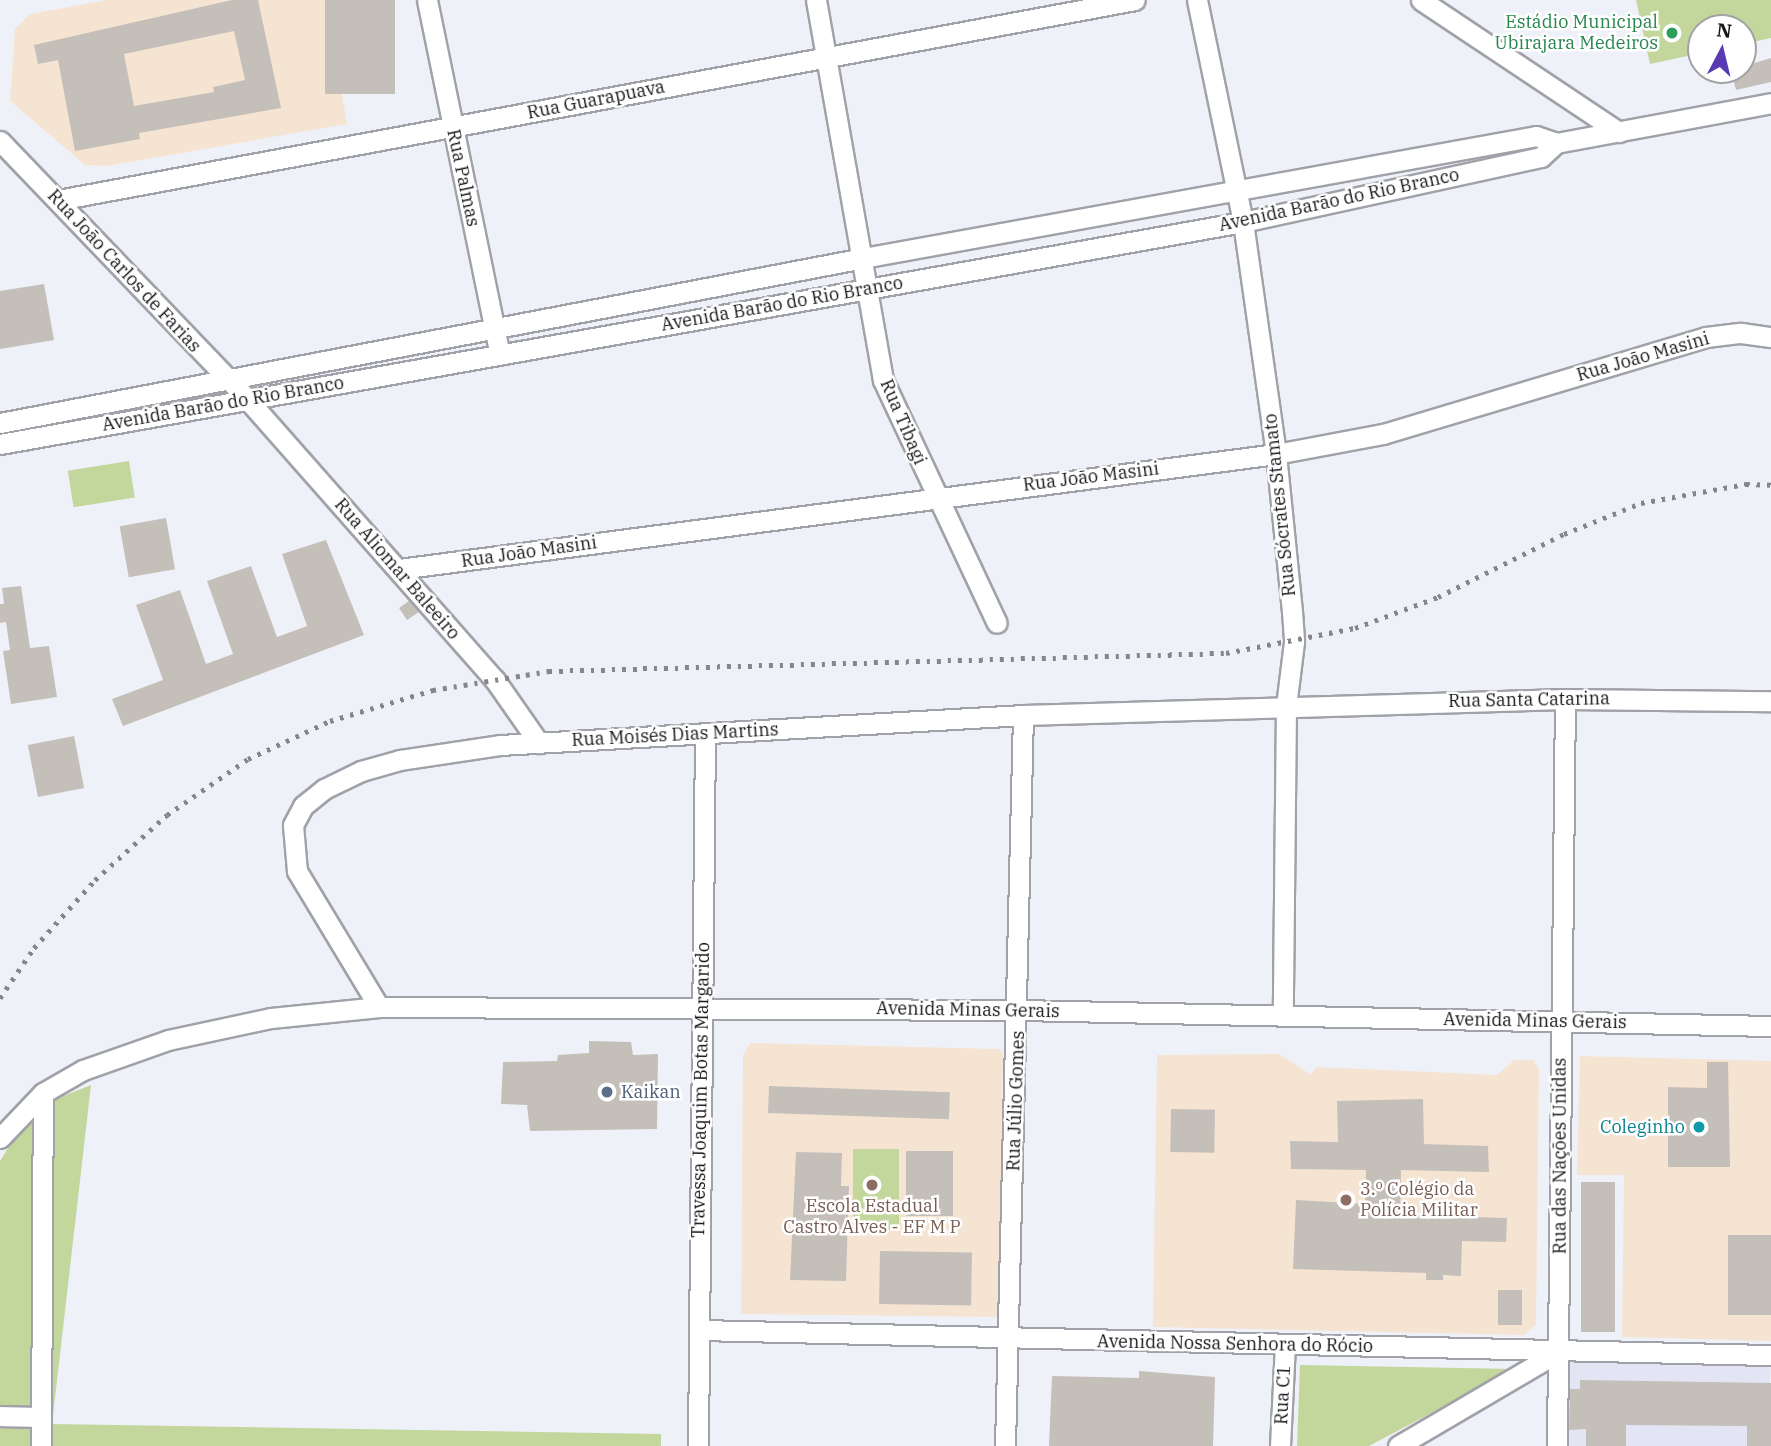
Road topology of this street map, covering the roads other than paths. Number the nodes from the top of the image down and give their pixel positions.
1 (427, 0) edge
2 (816, 0) edge
3 (1135, 0) edge
4 (1197, 0) edge
5 (1422, 0) edge
6 (827, 57) junction
7 (1771, 103) edge
8 (452, 127) junction
9 (1619, 132) junction
10 (0, 141) edge
11 (1556, 143) junction
12 (1237, 193) junction
13 (58, 200) junction
14 (1243, 222) junction
15 (863, 258) junction
16 (868, 289) junction
17 (494, 327) junction
18 (1771, 337) edge
19 (500, 355) junction
20 (226, 378) junction
21 (248, 400) junction
22 (72, 409) junction
23 (78, 430) junction
24 (1, 434) edge
25 (1276, 454) junction
26 (935, 497) junction
27 (399, 569) junction
28 (997, 623) dead end
29 (1566, 699) junction
30 (1771, 701) edge
31 (1286, 706) junction
32 (1023, 715) junction
33 (705, 734) junction
34 (539, 743) junction
35 (379, 1007) junction
36 (702, 1007) junction
37 (1019, 1010) junction
38 (1283, 1016) junction
39 (1559, 1022) junction
40 (1771, 1026) edge
41 (43, 1093) junction
42 (0, 1138) edge
43 (699, 1330) junction
44 (1008, 1340) junction
45 (1285, 1344) junction
46 (1561, 1350) junction
47 (1771, 1355) edge
48 (0, 1416) edge
49 (41, 1417) junction
50 (41, 1446) edge
51 (698, 1446) edge
52 (1005, 1446) edge
53 (1280, 1446) edge
54 (1398, 1446) edge
55 (1557, 1446) edge

1 - 8 street, Rua Palmas
2 - 6 street, Rua Tibagi
3 - 6 street, Rua Guarapuava
4 - 12 street, Rua Sócrates Stamato
5 - 9 street
6 - 8 street, Rua Guarapuava
6 - 15 street, Rua Tibagi
7 - 9 street, Avenida Barão do Rio Branco
8 - 13 street, Rua Guarapuava
8 - 17 street, Rua Palmas
9 - 11 street, Avenida Barão do Rio Branco
10 - 13 street, Rua João Carlos de Farias
11 - 12 street, Avenida Barão do Rio Branco
11 - 14 street, Avenida Barão do Rio Branco
12 - 14 street, Rua Sócrates Stamato
12 - 15 street, Avenida Barão do Rio Branco
13 - 20 street, Rua João Carlos de Farias
14 - 16 street, Avenida Barão do Rio Branco
14 - 25 street, Rua Sócrates Stamato
15 - 16 street, Rua Tibagi
15 - 17 street, Avenida Barão do Rio Branco
16 - 19 street, Avenida Barão do Rio Branco
16 - 26 street, Rua Tibagi
17 - 19 street, Rua Palmas
17 - 20 street, Avenida Barão do Rio Branco
18 - 25 street, Rua João Masini
19 - 21 street, Avenida Barão do Rio Branco
20 - 21 street, Rua João Carlos de Farias
20 - 22 street, Avenida Barão do Rio Branco
21 - 23 street, Avenida Barão do Rio Branco
21 - 27 street, Rua Aliomar Baleeiro
22 - 23 street
22 - 24 street, Avenida Barão do Rio Branco
23 - 24 street, Avenida Barão do Rio Branco
25 - 26 street, Rua João Masini
25 - 31 street, Rua Sócrates Stamato
26 - 27 street, Rua João Masini
26 - 28 street, Rua Tibagi
27 - 34 street, Rua Aliomar Baleeiro
29 - 30 street, Rua Santa Catarina
29 - 31 street, Rua Santa Catarina
29 - 39 street, Rua das Nações Unidas
31 - 32 street, Rua Moisés Dias Martins
31 - 38 street, Rua Sócrates Stamato
32 - 33 street, Rua Moisés Dias Martins
32 - 37 street, Rua Júlio Gomes
33 - 34 street, Rua Moisés Dias Martins
33 - 36 street, Travessa Joaquim Botas Margarido
34 - 35 street, Rua Moisés Dias Martins
35 - 36 street, Avenida Minas Gerais
35 - 41 street, Avenida Minas Gerais
36 - 37 street, Avenida Minas Gerais
36 - 43 street, Travessa Joaquim Botas Margarido
37 - 38 street, Avenida Minas Gerais
37 - 44 street, Rua Júlio Gomes
38 - 39 street, Avenida Minas Gerais
39 - 40 street, Avenida Minas Gerais
39 - 46 street, Rua das Nações Unidas
41 - 42 street, Avenida Minas Gerais
41 - 49 street
43 - 44 street, Avenida Nossa Senhora do Rócio
43 - 51 street, Travessa Joaquim Botas Margarido
44 - 45 street, Avenida Nossa Senhora do Rócio
44 - 52 street, Rua Júlio Gomes
45 - 46 street, Avenida Nossa Senhora do Rócio
45 - 53 street, Rua C1
46 - 47 street, Avenida Nossa Senhora do Rócio
46 - 54 street
46 - 55 street, Rua das Nações Unidas
48 - 49 street
49 - 50 street

